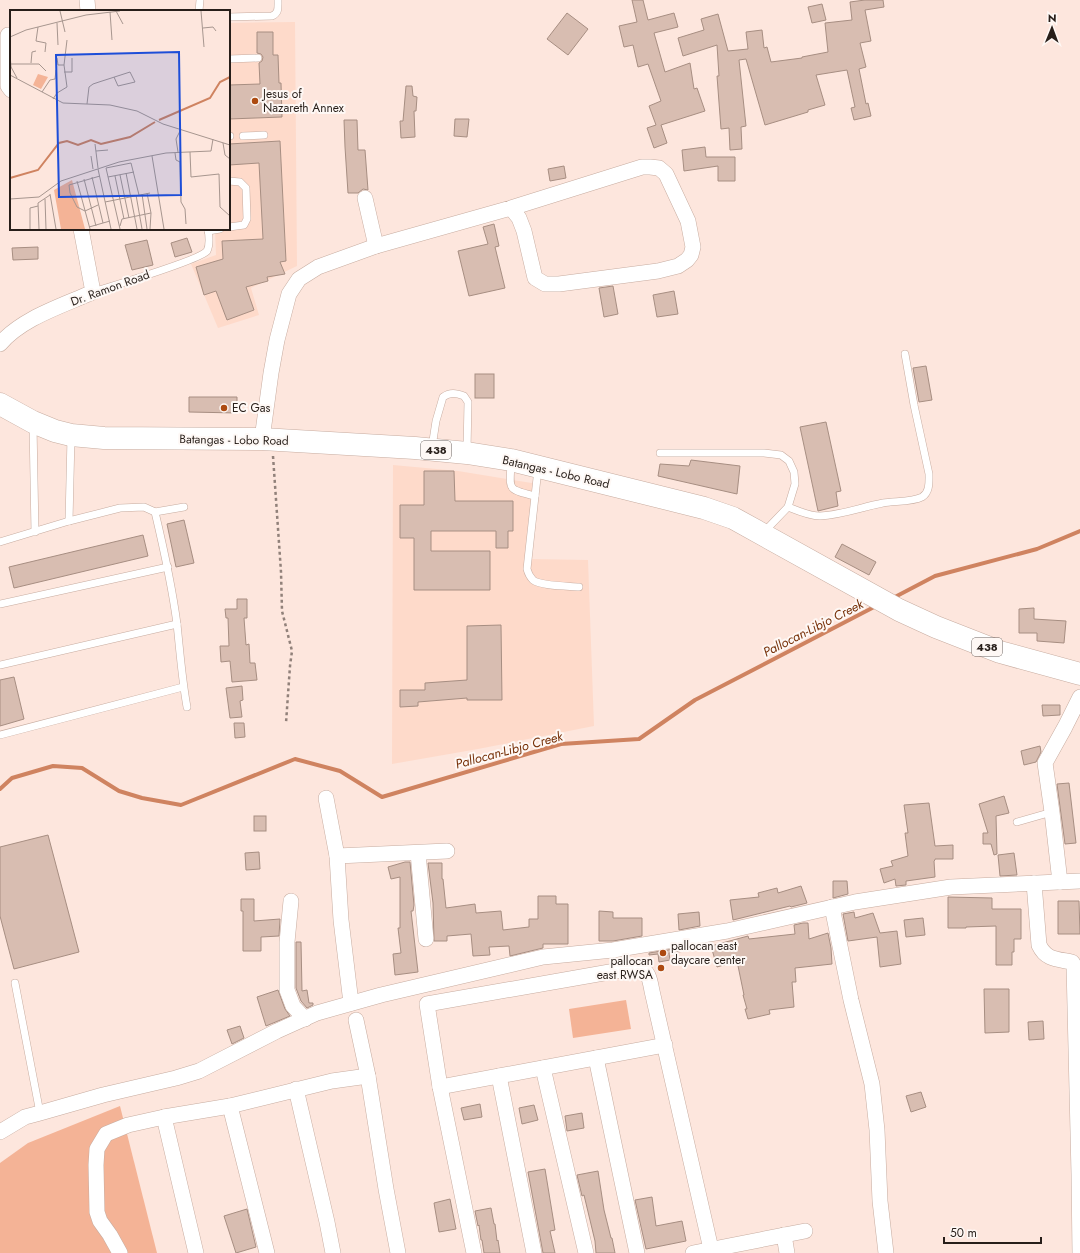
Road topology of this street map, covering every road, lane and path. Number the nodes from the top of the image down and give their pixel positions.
1 (200, 0) edge
2 (278, 0) edge
3 (199, 10) edge
4 (230, 18) edge
5 (8, 34) dead end
6 (258, 58) dead end
7 (230, 59) edge
8 (10, 89) edge
9 (264, 135) dead end
10 (243, 136) dead end
11 (230, 182) edge
12 (365, 198) dead end
13 (511, 208) junction
14 (230, 227) edge
15 (81, 230) edge
16 (208, 230) edge
17 (376, 246) junction
18 (93, 292) junction
19 (0, 344) edge
20 (905, 354) dead end
21 (0, 404) edge
22 (34, 422) junction
23 (71, 435) junction
24 (267, 440) junction
25 (432, 449) junction
26 (467, 453) junction
27 (660, 453) dead end
28 (511, 460) junction
29 (538, 466) junction
30 (535, 496) junction
31 (184, 507) dead end
32 (788, 507) junction
33 (155, 512) junction
34 (69, 521) junction
35 (35, 532) junction
36 (762, 534) junction
37 (0, 542) edge
38 (168, 567) junction
39 (579, 587) dead end
40 (0, 604) edge
41 (177, 624) junction
42 (0, 665) edge
43 (1080, 674) edge
44 (183, 687) junction
45 (1080, 697) edge
46 (187, 707) dead end
47 (286, 723) dead end
48 (0, 735) edge
49 (326, 798) dead end
50 (1052, 812) junction
51 (1017, 822) dead end
52 (447, 851) dead end
53 (418, 852) junction
54 (337, 856) junction
55 (1080, 881) edge
56 (1060, 882) junction
57 (1034, 883) junction
58 (291, 900) dead end
59 (832, 907) junction
60 (426, 939) dead end
61 (15, 984) dead end
62 (351, 1003) junction
63 (305, 1019) junction
64 (356, 1020) dead end
65 (665, 1045) junction
66 (596, 1058) junction
67 (543, 1068) junction
68 (368, 1076) junction
69 (499, 1076) junction
70 (440, 1088) junction
71 (296, 1089) junction
72 (230, 1106) junction
73 (40, 1113) junction
74 (164, 1117) junction
75 (0, 1132) edge
76 (805, 1231) dead end
77 (784, 1235) junction
78 (735, 1249) edge
79 (711, 1250) junction
80 (120, 1253) edge
81 (196, 1253) edge
82 (267, 1253) edge
83 (333, 1253) edge
84 (398, 1253) edge
85 (474, 1253) edge
86 (534, 1253) edge
87 (586, 1253) edge
88 (637, 1253) edge
89 (693, 1253) edge
90 (787, 1253) edge
91 (886, 1253) edge
92 (1080, 1253) edge

1 - 3 lane
2 - 4 lane
5 - 8 street
6 - 7 lane
9 - 10 lane
11 - 14 lane
12 - 17 street
13 - 13 street
13 - 17 street
15 - 18 street
16 - 18 lane, Dr. Ramon Road
17 - 24 street
18 - 19 street, Dr. Ramon Road
20 - 32 lane
21 - 22 main road, Batangas - Lobo Road / 438
22 - 23 main road, Batangas - Lobo Road / 438
22 - 35 lane
23 - 24 main road, Batangas - Lobo Road / 438
23 - 34 lane
24 - 25 main road, Batangas - Lobo Road / 438
24 - 47 path
25 - 26 main road, Batangas - Lobo Road / 438
25 - 26 lane
26 - 28 main road, Batangas - Lobo Road / 438
27 - 32 lane
28 - 29 main road, Batangas - Lobo Road / 438
28 - 30 lane
29 - 30 lane
29 - 36 main road, Batangas - Lobo Road / 438
30 - 39 lane
31 - 33 lane
32 - 36 lane
33 - 34 lane
33 - 38 lane
34 - 35 lane
35 - 37 lane
36 - 43 main road, Batangas - Lobo Road / 438
38 - 40 lane
38 - 41 lane
41 - 42 lane
41 - 44 lane
44 - 46 lane
44 - 48 lane
45 - 50 street
49 - 54 street
50 - 51 lane
50 - 56 street
52 - 53 street
53 - 54 street
53 - 60 street
54 - 62 street
55 - 56 street
56 - 57 street
57 - 59 street
57 - 92 street
58 - 63 street
59 - 62 street
59 - 91 street
61 - 73 lane
62 - 63 street
63 - 73 street
64 - 68 street
65 - 66 street
65 - 70 street
65 - 79 street
66 - 67 street
66 - 88 street
67 - 69 street
67 - 87 street
68 - 71 street
68 - 84 street
69 - 70 street
69 - 86 street
70 - 85 street
71 - 72 street
71 - 83 street
72 - 74 street
72 - 82 street
73 - 75 street
74 - 80 street
74 - 81 street
76 - 77 street
77 - 78 street
77 - 90 street
78 - 79 street
79 - 89 street

